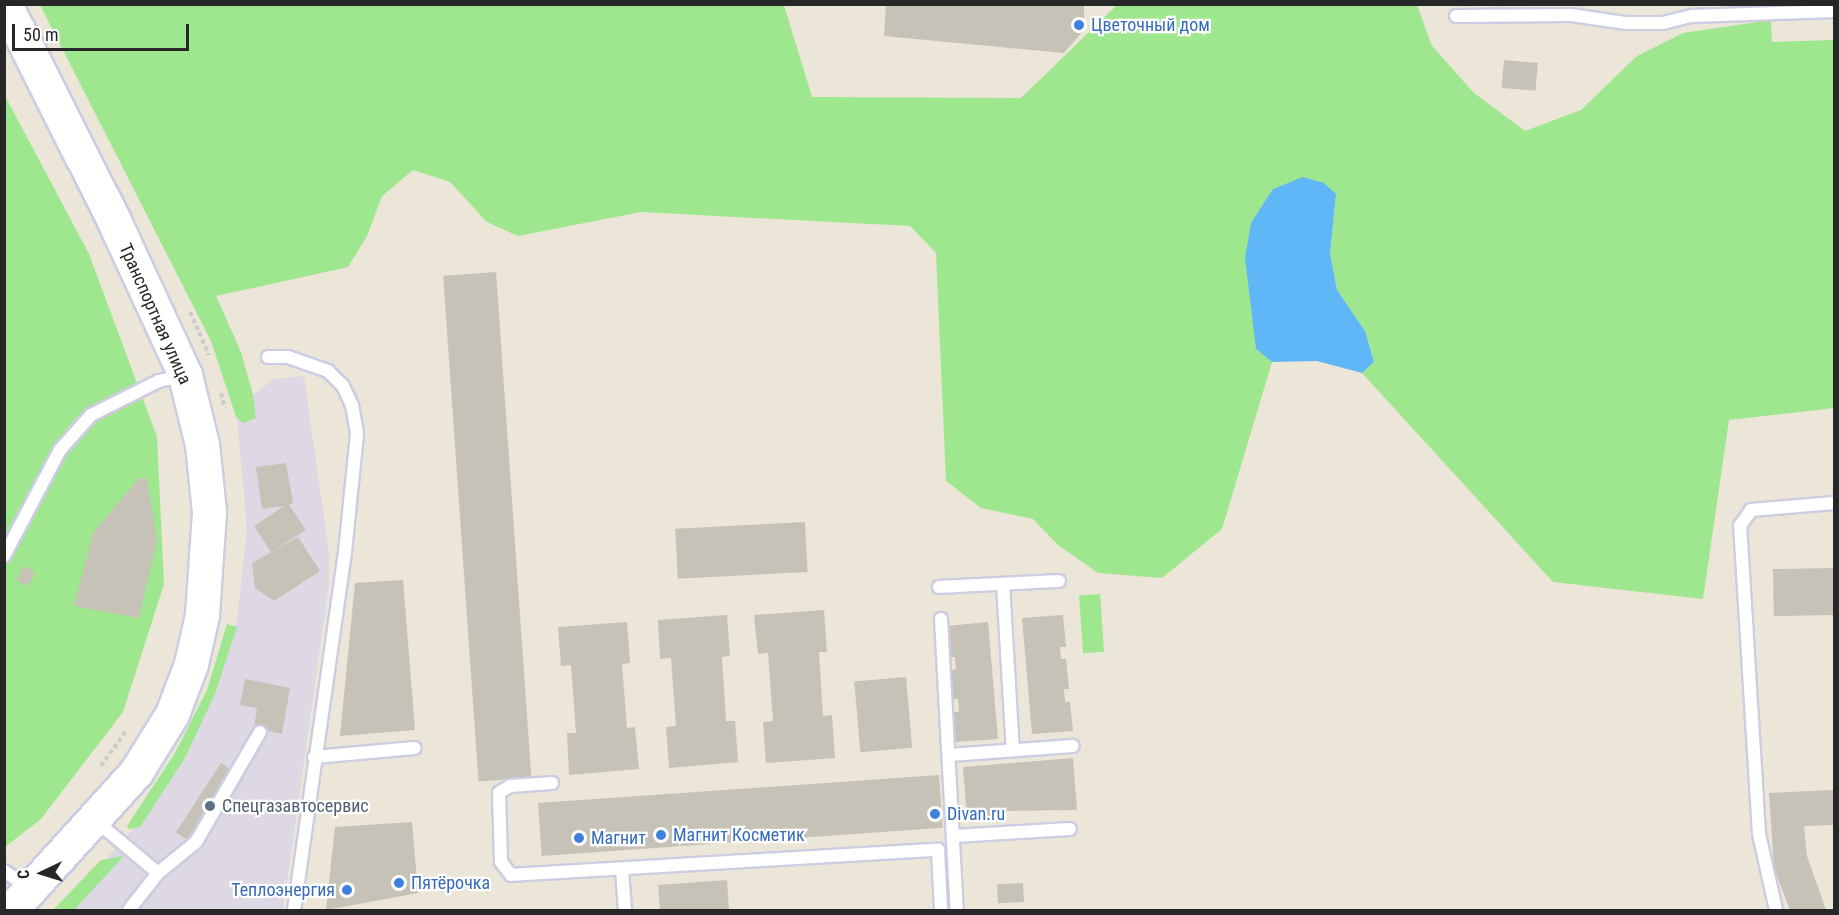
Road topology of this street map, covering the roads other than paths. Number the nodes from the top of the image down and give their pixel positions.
1 (5, 4) edge
2 (1834, 12) edge
3 (1456, 16) dead end
4 (268, 357) dead end
5 (199, 371) junction
6 (1834, 503) edge
7 (4, 556) edge
8 (1059, 581) dead end
9 (1003, 584) junction
10 (939, 587) dead end
11 (941, 619) dead end
12 (260, 732) dead end
13 (1072, 746) dead end
14 (415, 748) dead end
15 (1013, 750) junction
16 (949, 754) junction
17 (314, 757) junction
18 (552, 783) dead end
19 (96, 821) junction
20 (1070, 829) dead end
21 (954, 836) junction
22 (622, 870) junction
23 (4, 872) edge
24 (158, 873) junction
25 (22, 900) edge
26 (129, 910) edge
27 (294, 910) edge
28 (625, 910) edge
29 (941, 910) edge
30 (957, 910) edge
31 (1776, 910) edge

1 - 5 main road, Транспортная улица
2 - 3 lane
4 - 17 lane
5 - 7 lane
5 - 19 main road, Транспортная улица
6 - 31 lane
8 - 9 lane
9 - 10 lane
9 - 15 lane
11 - 16 lane
12 - 24 lane
13 - 15 lane
14 - 17 lane
15 - 16 lane
16 - 21 lane
17 - 27 lane
18 - 22 lane
19 - 24 lane
19 - 25 main road, Транспортная улица
20 - 21 lane
21 - 30 lane
22 - 28 lane
22 - 29 lane
23 - 25 lane
24 - 26 lane

